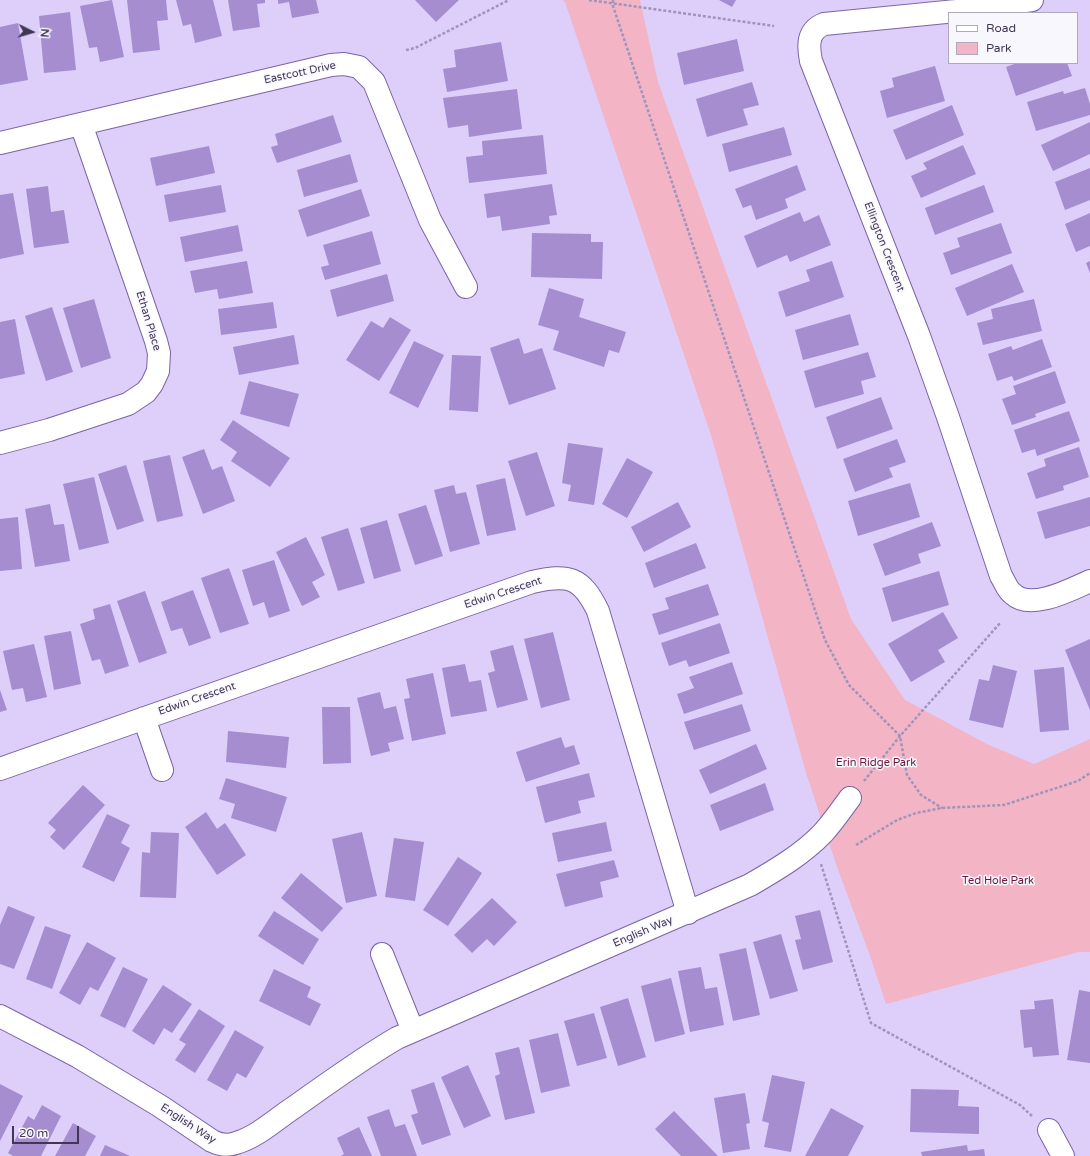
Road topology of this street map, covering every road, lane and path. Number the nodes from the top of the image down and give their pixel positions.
1 (509, 0) edge
2 (589, 0) edge
3 (1032, 0) edge
4 (613, 2) edge
5 (774, 26) dead end
6 (406, 50) dead end
7 (81, 124) junction
8 (0, 142) edge
9 (466, 287) dead end
10 (0, 443) edge
11 (1090, 581) edge
12 (1001, 622) dead end
13 (144, 718) junction
14 (900, 736) junction
15 (0, 769) edge
16 (162, 770) dead end
17 (1090, 773) edge
18 (850, 798) joint
19 (942, 808) junction
20 (815, 841) junction
21 (856, 845) dead end
22 (688, 913) junction
23 (382, 954) dead end
24 (0, 1016) edge
25 (413, 1031) junction
26 (1049, 1130) joint
27 (1063, 1156) edge

1 - 6 path
2 - 4 path
3 - 11 street, Ellington Crescent
4 - 5 path
4 - 14 path
7 - 8 street, Eastcott Drive
7 - 9 street, Eastcott Drive
7 - 10 street, Ethan Place
12 - 14 path
13 - 15 street, Edwin Crescent
13 - 16 street, Edwin Crescent
13 - 22 street, Edwin Crescent
14 - 18 path
14 - 19 path
17 - 19 path
18 - 20 street, English Way
19 - 21 path
20 - 22 street, English Way
20 - 26 path
22 - 25 street, English Way
23 - 25 street
24 - 25 street, English Way
26 - 27 street

